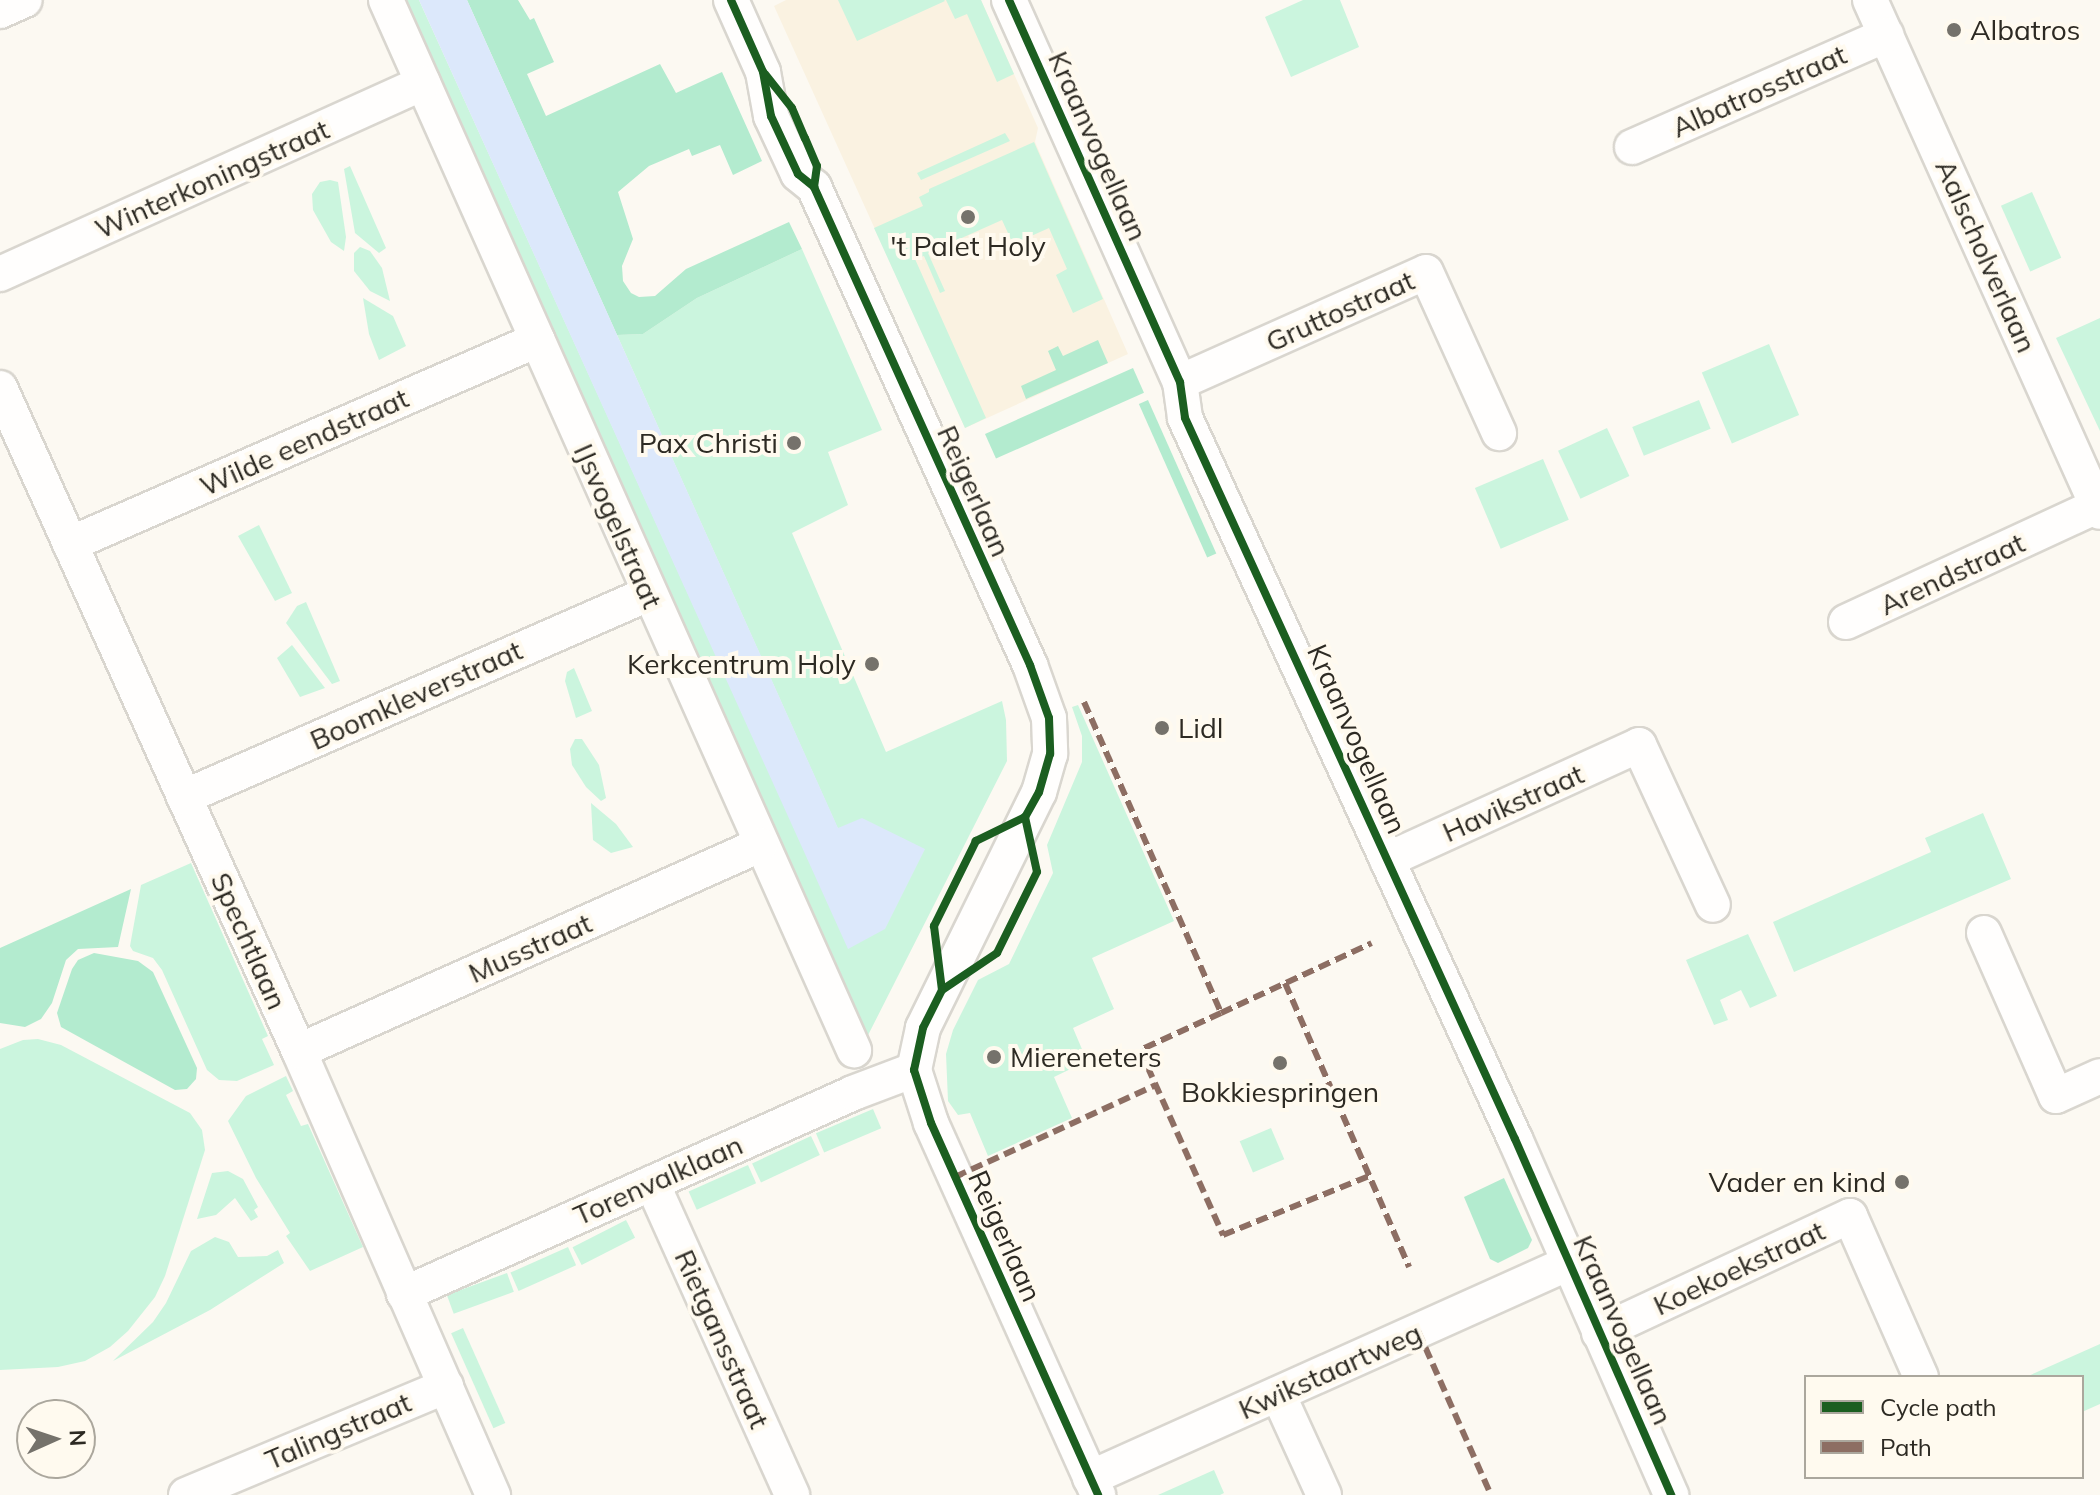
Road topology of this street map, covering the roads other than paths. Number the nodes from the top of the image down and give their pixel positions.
1 (25, 0) edge
2 (386, 0) edge
3 (731, 0) edge
4 (1009, 0) edge
5 (1870, 0) edge
6 (0, 11) edge
7 (1886, 35) junction
8 (423, 83) junction
9 (1632, 147) dead end
10 (0, 274) edge
11 (537, 340) junction
12 (1180, 382) junction
13 (0, 388) edge
14 (1499, 433) dead end
15 (2099, 509) edge
16 (70, 544) junction
17 (648, 594) junction
18 (1846, 622) dead end
19 (184, 797) junction
20 (760, 845) junction
21 (1387, 860) junction
22 (1713, 905) dead end
23 (1984, 933) dead end
24 (854, 1050) dead end
25 (299, 1051) junction
26 (914, 1070) junction
27 (2100, 1076) edge
28 (652, 1183) junction
29 (1569, 1263) junction
30 (404, 1294) junction
31 (1599, 1333) junction
32 (1920, 1375) edge
33 (446, 1386) junction
34 (1278, 1394) junction
35 (1094, 1487) edge
36 (199, 1492) edge
37 (493, 1495) edge
38 (792, 1495) edge
39 (1324, 1495) edge
40 (1671, 1495) edge

1 - 6 street
2 - 8 street, IJsvogelstraat
3 - 26 street, Reigerlaan
4 - 12 street, Kraanvogellaan
5 - 7 street, Aalscholverlaan
7 - 9 street, Albatrosstraat
7 - 15 street, Aalscholverlaan
8 - 10 street, Winterkoningstraat
8 - 11 street, IJsvogelstraat
11 - 16 street, Wilde eendstraat
11 - 17 street, IJsvogelstraat
12 - 14 street, Gruttostraat
12 - 21 street, Kraanvogellaan
13 - 16 street, Spechtlaan
15 - 18 street, Arendstraat
16 - 19 street, Spechtlaan
17 - 19 street, Boomkleverstraat
17 - 20 street, IJsvogelstraat
19 - 25 street, Spechtlaan
20 - 24 street, IJsvogelstraat
20 - 25 street, Musstraat
21 - 22 street, Havikstraat
21 - 29 street, Kraanvogellaan
23 - 27 street
25 - 30 street, Spechtlaan
26 - 28 street, Torenvalklaan
26 - 35 street, Reigerlaan
28 - 30 street, Torenvalklaan
28 - 38 street, Rietgansstraat
29 - 31 street, Kraanvogellaan
29 - 34 street, Kwikstaartweg
30 - 33 street, Spechtlaan
31 - 32 street, Koekoekstraat
31 - 40 street, Kraanvogellaan
33 - 36 street, Talingstraat
33 - 37 street, Spechtlaan
34 - 35 street, Kwikstaartweg
34 - 39 street

